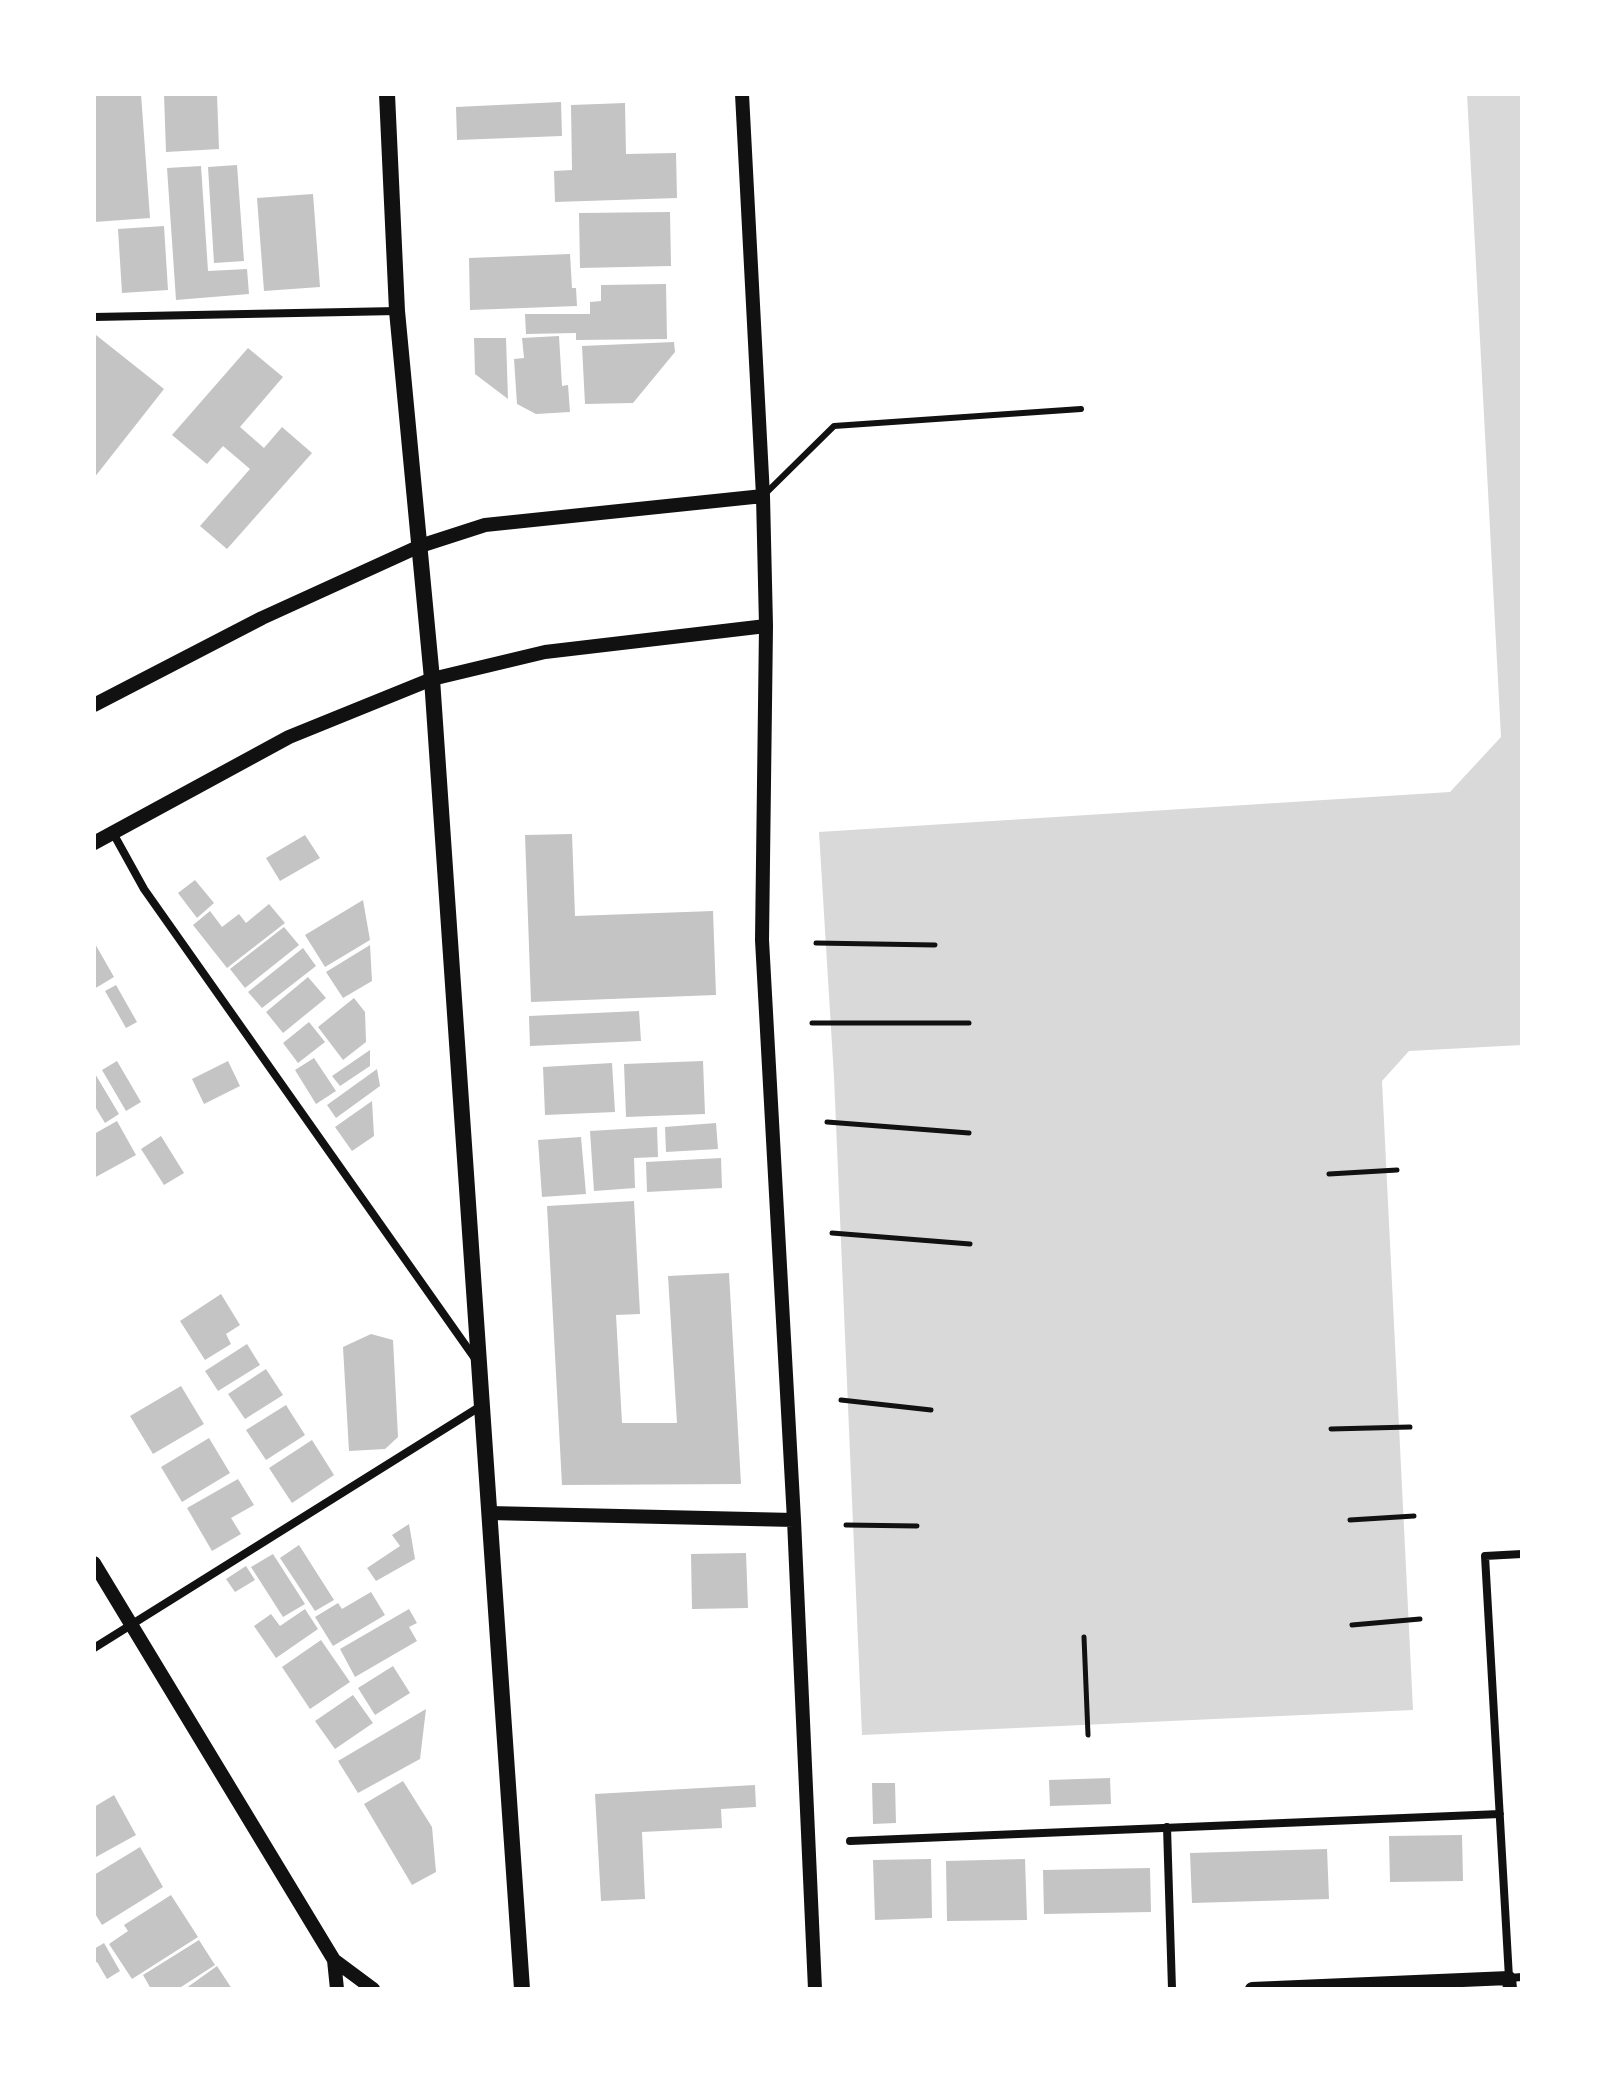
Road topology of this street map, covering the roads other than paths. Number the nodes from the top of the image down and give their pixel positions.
1 (387, 94) edge
2 (742, 94) edge
3 (397, 311) junction
4 (94, 317) edge
5 (1081, 409) dead end
6 (763, 496) junction
7 (420, 546) junction
8 (766, 626) junction
9 (432, 679) junction
10 (94, 705) edge
11 (113, 833) junction
12 (94, 843) edge
13 (479, 1364) junction
14 (482, 1406) junction
15 (489, 1513) junction
16 (794, 1520) junction
17 (1522, 1554) edge
18 (94, 1563) edge
19 (132, 1625) junction
20 (94, 1648) edge
21 (1500, 1814) junction
22 (1167, 1827) junction
23 (850, 1841) dead end
24 (334, 1960) junction
25 (1514, 1981) edge
26 (337, 1989) edge
27 (373, 1989) edge
28 (522, 1989) edge
29 (815, 1989) edge
30 (1172, 1989) edge
31 (1252, 1989) edge

1 - 3 main road
2 - 6 street
3 - 4 street
3 - 7 main road
5 - 6 lane
6 - 7 street
6 - 8 street
7 - 9 main road
7 - 10 street
8 - 9 street
8 - 16 street
9 - 11 street
9 - 13 main road
11 - 12 street
11 - 13 street
13 - 14 main road
14 - 15 main road
14 - 19 street
15 - 16 street
15 - 28 main road
16 - 29 street
17 - 21 street
18 - 19 street
19 - 20 street
19 - 24 street
21 - 22 street
21 - 25 street
22 - 23 street
22 - 30 street
24 - 26 street
24 - 27 street
25 - 31 street

